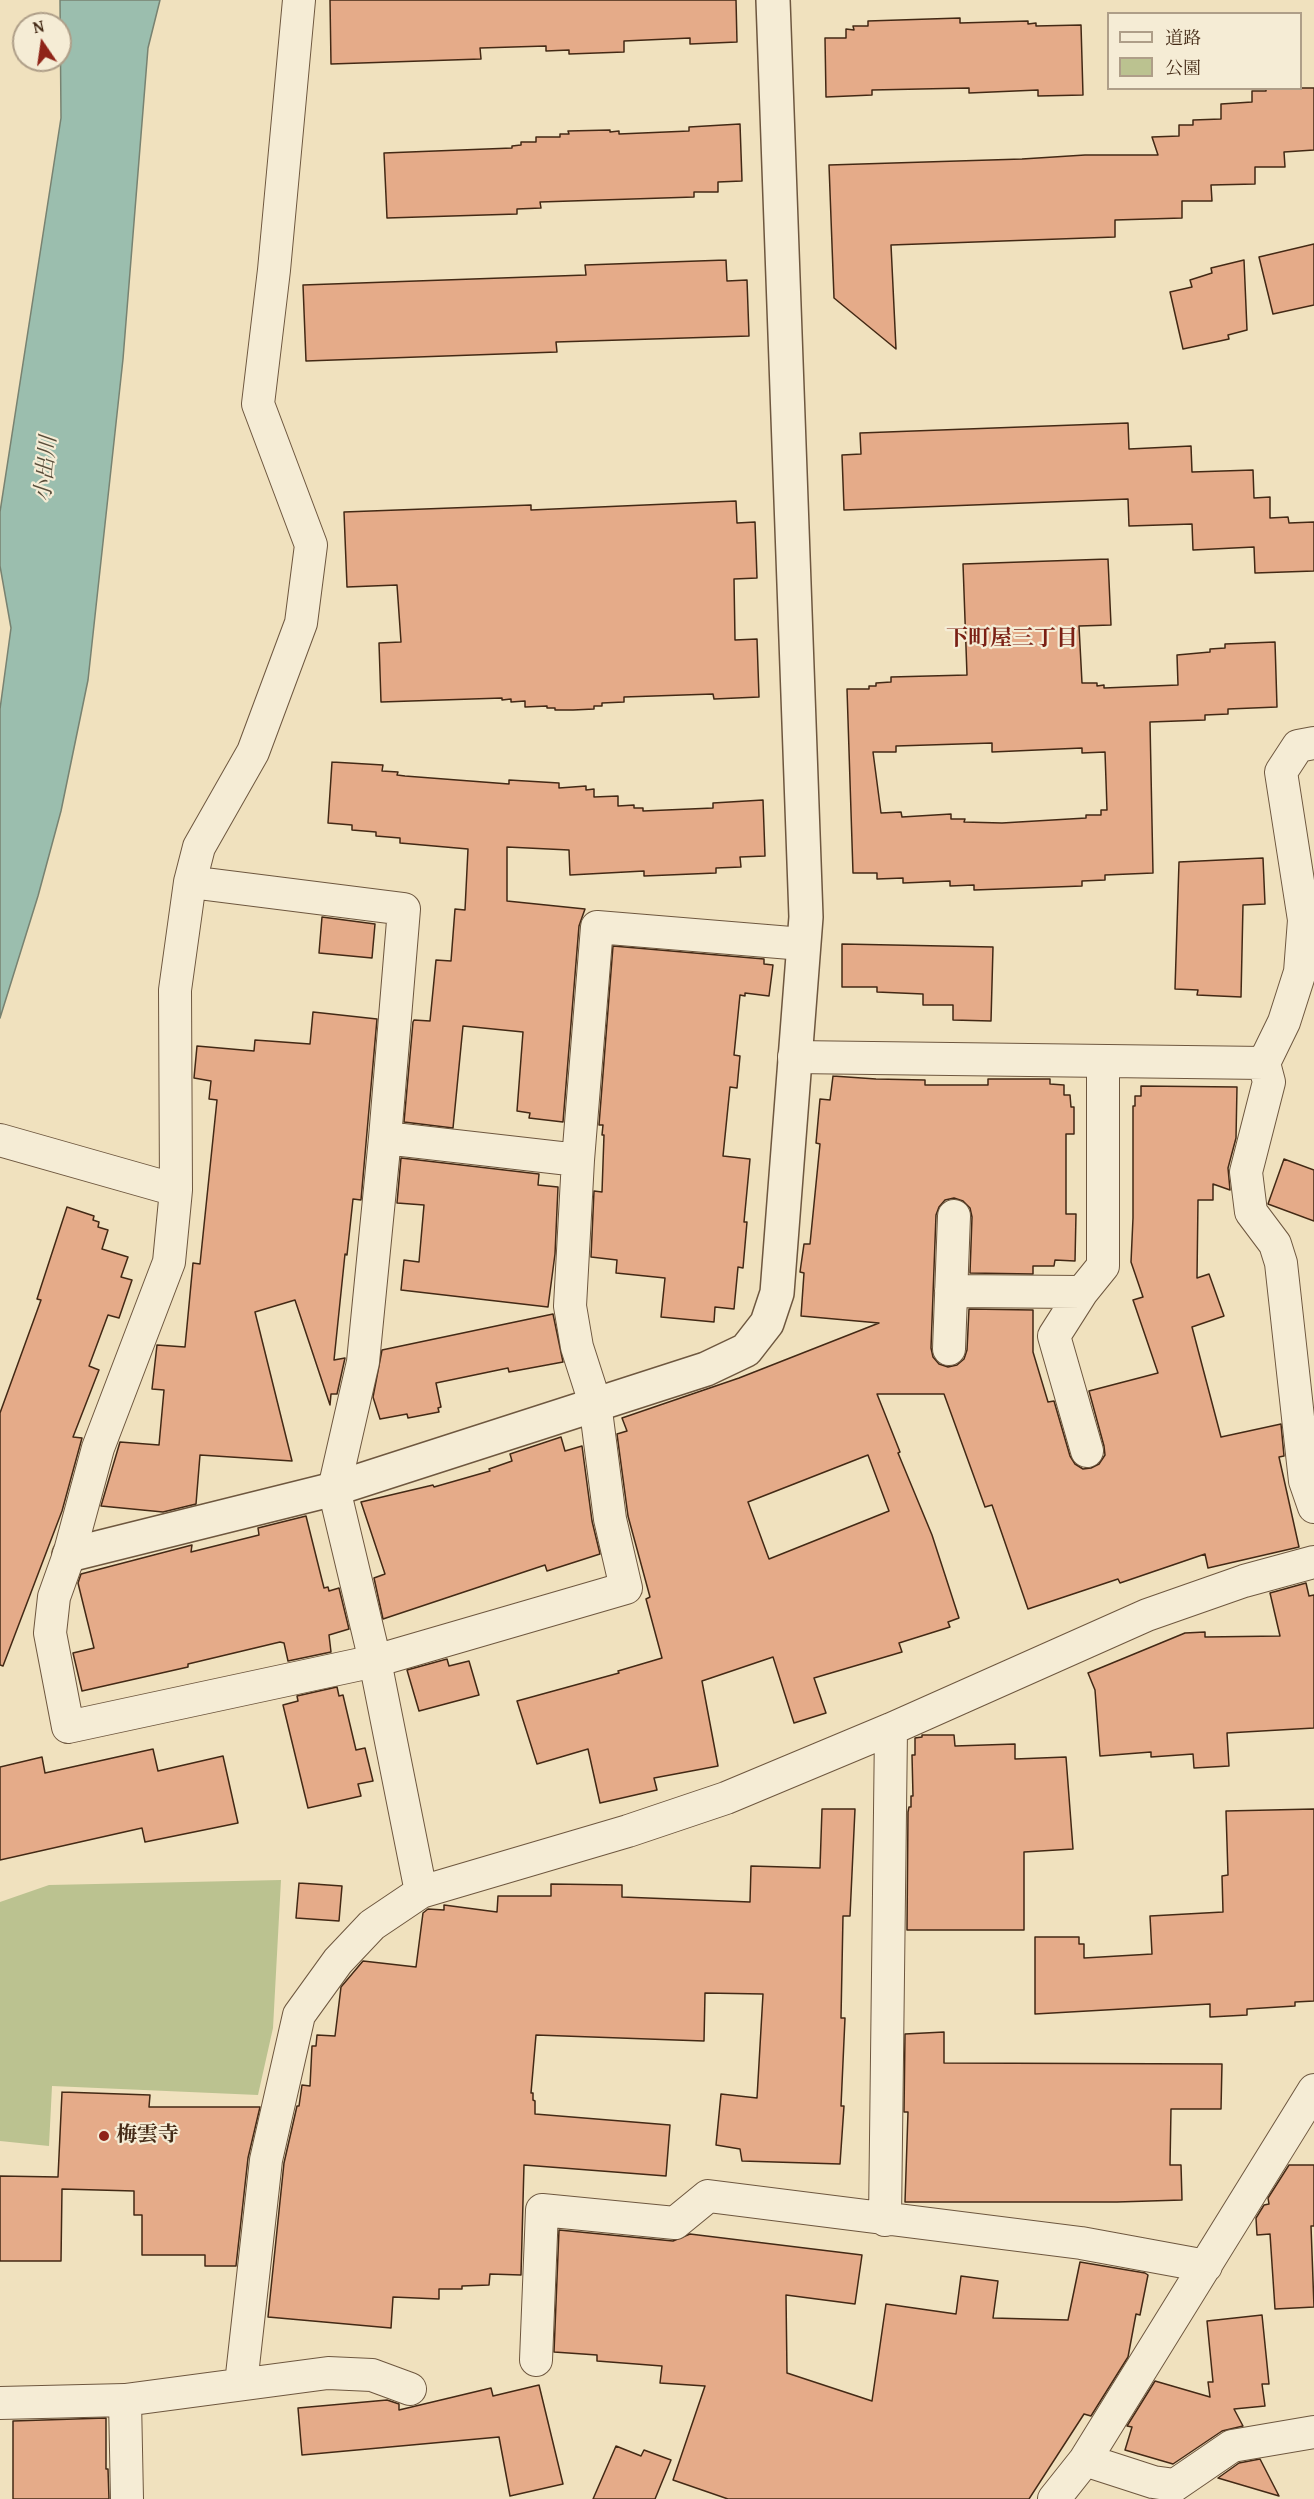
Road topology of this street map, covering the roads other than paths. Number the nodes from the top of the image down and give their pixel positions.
1 (299, 0) edge
2 (773, 0) edge
3 (1314, 743) edge
4 (190, 882) junction
5 (803, 944) junction
6 (794, 1057) junction
7 (1104, 1063) junction
8 (1264, 1063) junction
9 (385, 1138) junction
10 (6, 1142) edge
11 (578, 1160) junction
12 (176, 1190) junction
13 (954, 1216) dead end
14 (951, 1291) junction
15 (1082, 1292) junction
16 (949, 1349) dead end
17 (595, 1403) junction
18 (1087, 1451) dead end
19 (334, 1489) junction
20 (1314, 1507) edge
21 (69, 1555) junction
22 (1314, 1562) edge
23 (375, 1661) junction
24 (891, 1729) junction
25 (421, 1892) junction
26 (1314, 2090) edge
27 (885, 2220) junction
28 (1206, 2266) junction
29 (536, 2360) dead end
30 (241, 2384) junction
31 (410, 2389) dead end
32 (125, 2400) junction
33 (0, 2403) edge
34 (1314, 2432) edge
35 (1085, 2460) junction
36 (127, 2499) edge
37 (1054, 2499) edge

1 - 4 street
2 - 5 street
3 - 8 street
4 - 9 street
4 - 12 street
5 - 6 street
5 - 11 street
6 - 7 street
6 - 17 street
7 - 8 street
7 - 15 street
8 - 20 street
9 - 11 street
9 - 19 street
10 - 12 street
11 - 17 street
12 - 21 street
13 - 14 street
14 - 15 street
14 - 16 street
15 - 18 street
17 - 19 street
17 - 23 street
19 - 21 street
19 - 23 street
21 - 23 street
22 - 24 street
23 - 25 street
24 - 25 street
24 - 27 street
25 - 30 street
26 - 28 street
27 - 28 street
27 - 29 street
28 - 35 street
30 - 31 street
30 - 32 street
32 - 33 street
32 - 36 street
34 - 35 street
35 - 37 street

